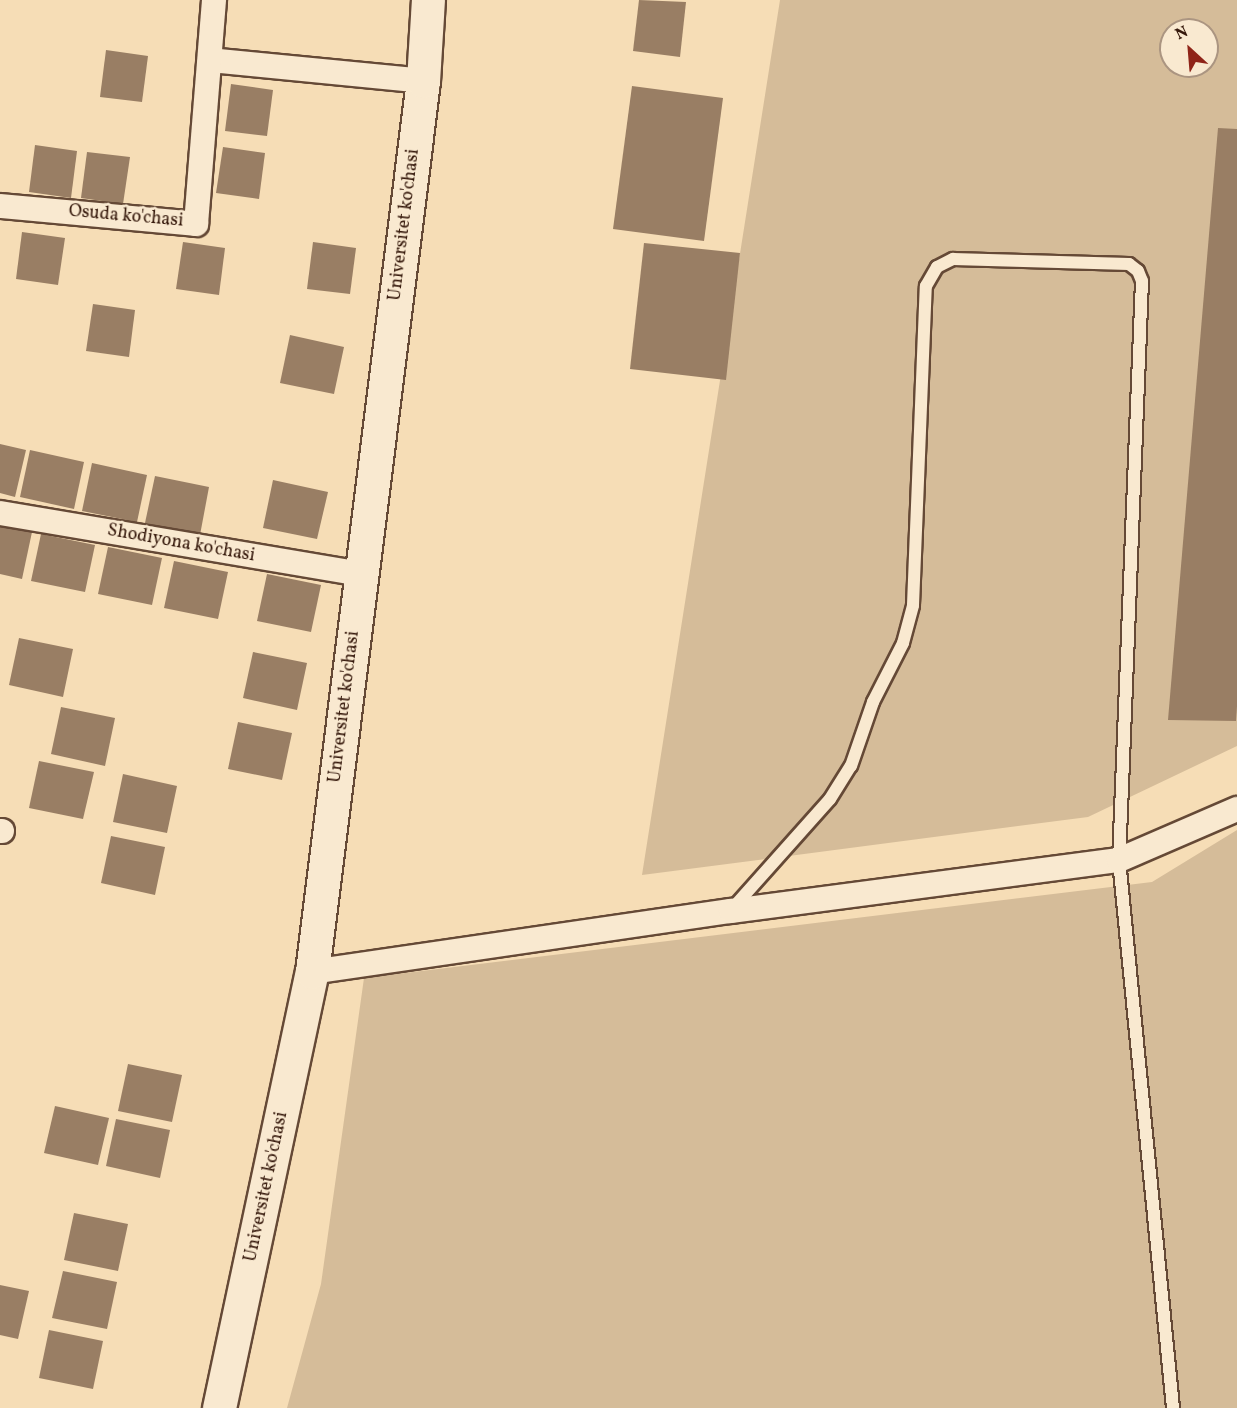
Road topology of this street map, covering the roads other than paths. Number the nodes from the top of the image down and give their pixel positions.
1 (214, 0) edge
2 (428, 0) edge
3 (210, 60) junction
4 (423, 81) junction
5 (0, 206) edge
6 (0, 513) edge
7 (362, 574) junction
8 (1237, 809) edge
9 (1119, 860) junction
10 (731, 911) junction
11 (312, 972) junction
12 (219, 1408) edge
13 (1173, 1408) edge

1 - 3 street, Osuda ko'chasi
2 - 4 main road, Universitet ko'chasi
3 - 4 street
3 - 5 street, Osuda ko'chasi
4 - 7 main road, Universitet ko'chasi
6 - 7 street, Shodiyona ko'chasi
7 - 11 main road, Universitet ko'chasi
8 - 9 street
9 - 10 street
9 - 10 lane
9 - 13 lane
10 - 11 street
11 - 12 main road, Universitet ko'chasi

